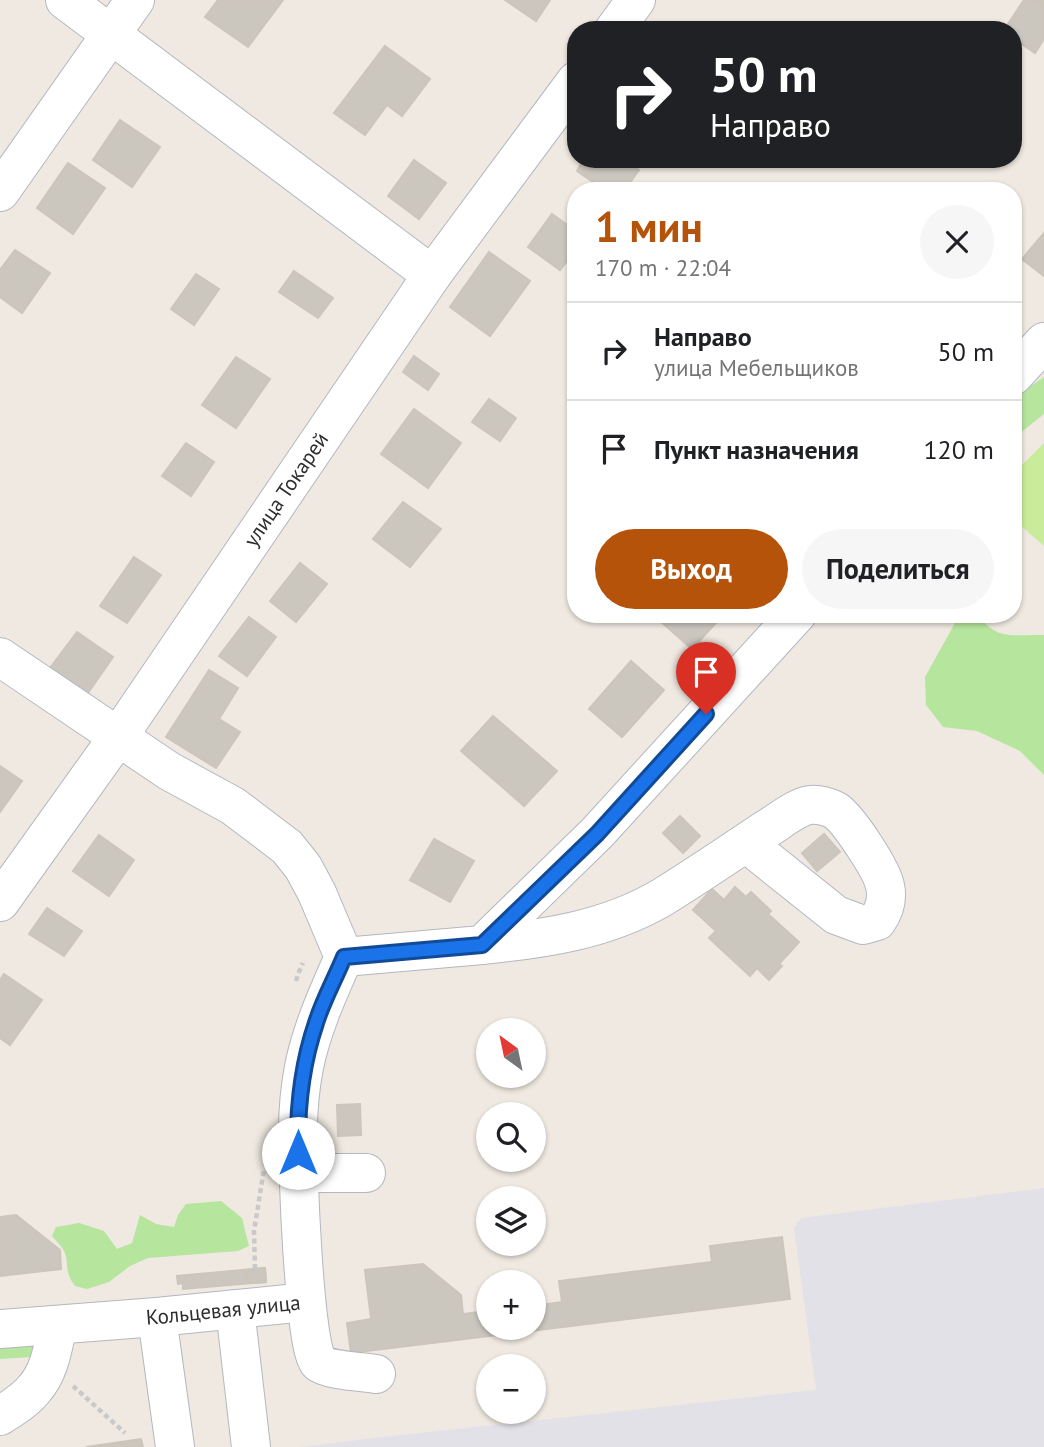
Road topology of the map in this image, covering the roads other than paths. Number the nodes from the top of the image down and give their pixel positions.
1 (65, 0) edge
2 (135, 0) edge
3 (636, 0) edge
4 (621, 21) edge
5 (111, 35) junction
6 (567, 93) edge
7 (0, 192) edge
8 (432, 275) junction
9 (1044, 342) edge
10 (1022, 366) edge
11 (789, 623) edge
12 (0, 657) edge
13 (118, 737) junction
14 (746, 843) dead end
15 (0, 902) edge
16 (482, 945) junction
17 (344, 957) junction
18 (299, 1173) junction
19 (366, 1173) dead end
20 (306, 1301) junction
21 (235, 1310) junction
22 (157, 1317) junction
23 (58, 1325) junction
24 (0, 1329) edge
25 (376, 1374) dead end
26 (0, 1416) edge
27 (249, 1431) edge
28 (173, 1435) edge

1 - 5 street
2 - 5 street
3 - 4 street
5 - 7 street
5 - 8 street
6 - 8 street, улица Токарей
8 - 13 street, улица Токарей
9 - 10 street
11 - 16 street
12 - 13 street
13 - 15 street, улица Токарей
13 - 17 street
14 - 16 street
16 - 17 street
17 - 18 street, Кольцевая улица
18 - 19 street
18 - 20 street, Кольцевая улица
20 - 21 street, Кольцевая улица
20 - 25 street
21 - 22 street, Кольцевая улица
21 - 27 street
22 - 23 street, Кольцевая улица
22 - 28 street
23 - 24 street, Кольцевая улица
23 - 26 street

